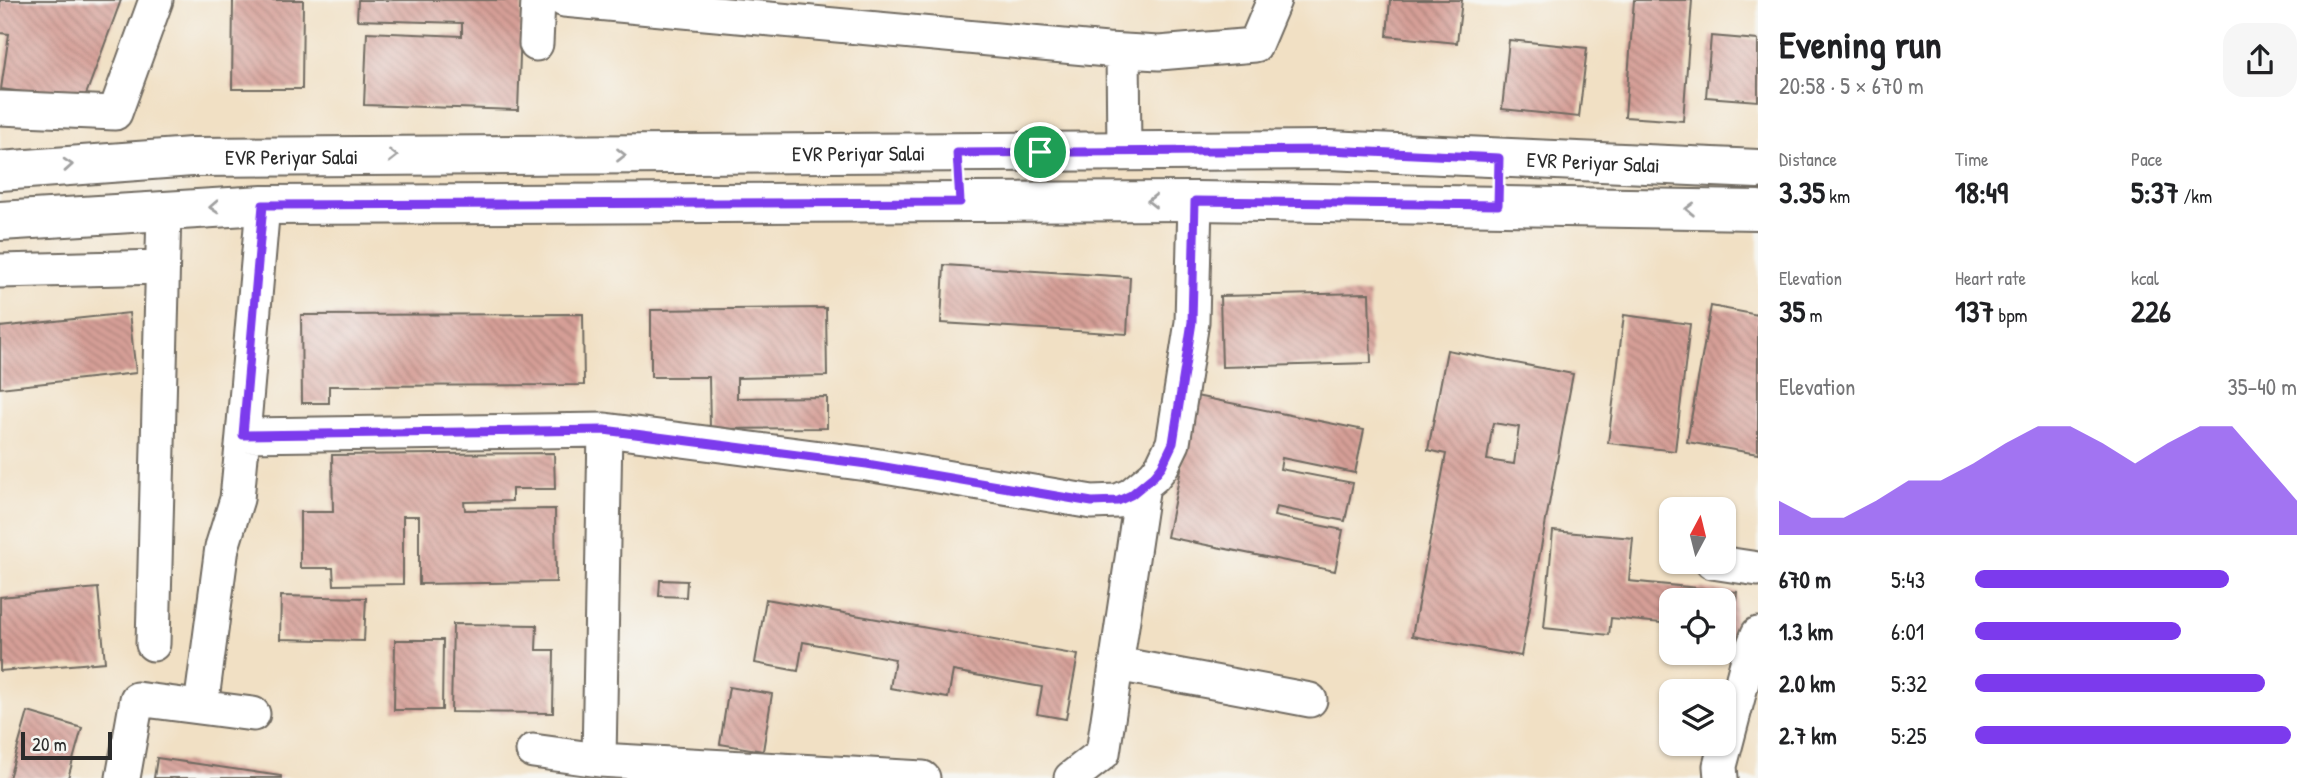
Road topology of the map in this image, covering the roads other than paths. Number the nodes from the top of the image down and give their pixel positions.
1 (156, 0) edge
2 (538, 0) edge
3 (564, 0) edge
4 (1274, 0) edge
5 (885, 15) edge
6 (536, 44) dead end
7 (1123, 51) junction
8 (0, 108) edge
9 (1124, 151) junction
10 (957, 153) junction
11 (1499, 158) junction
12 (1758, 169) edge
13 (0, 171) edge
14 (1195, 201) junction
15 (960, 202) junction
16 (263, 205) junction
17 (1498, 205) junction
18 (164, 210) junction
19 (1758, 210) edge
20 (0, 221) edge
21 (162, 267) junction
22 (0, 271) edge
23 (604, 430) junction
24 (243, 435) junction
25 (1143, 485) junction
26 (1736, 566) edge
27 (1758, 569) edge
28 (1758, 634) edge
29 (153, 644) dead end
30 (1117, 664) junction
31 (1310, 700) dead end
32 (201, 707) junction
33 (253, 714) dead end
34 (533, 751) dead end
35 (599, 760) junction
36 (1105, 766) edge
37 (123, 778) edge
38 (923, 778) edge
39 (1072, 778) edge
40 (1721, 778) edge

1 - 8 street
2 - 6 street
3 - 5 street
4 - 7 street
5 - 7 street
7 - 9 street
9 - 10 main road, EVR Periyar Salai
9 - 11 main road, EVR Periyar Salai
13 -> 10 main road, EVR Periyar Salai
10 - 15 main road
11 - 12 main road, EVR Periyar Salai
11 - 17 main road
14 -> 15 main road, EVR Periyar Salai
14 - 17 main road, EVR Periyar Salai
14 - 25 street
15 - 16 main road, EVR Periyar Salai
16 -> 18 main road, EVR Periyar Salai
16 - 24 street
19 -> 17 main road, EVR Periyar Salai
18 - 20 main road, EVR Periyar Salai
18 - 21 street
21 - 22 street
21 - 29 street
23 - 24 street
23 - 25 street
23 - 35 street
24 - 32 street
25 - 30 street
26 - 27 street
28 - 40 street
30 - 31 street
30 - 36 street
32 - 33 street
32 - 37 street
34 - 35 street
35 - 38 street
36 - 39 street

